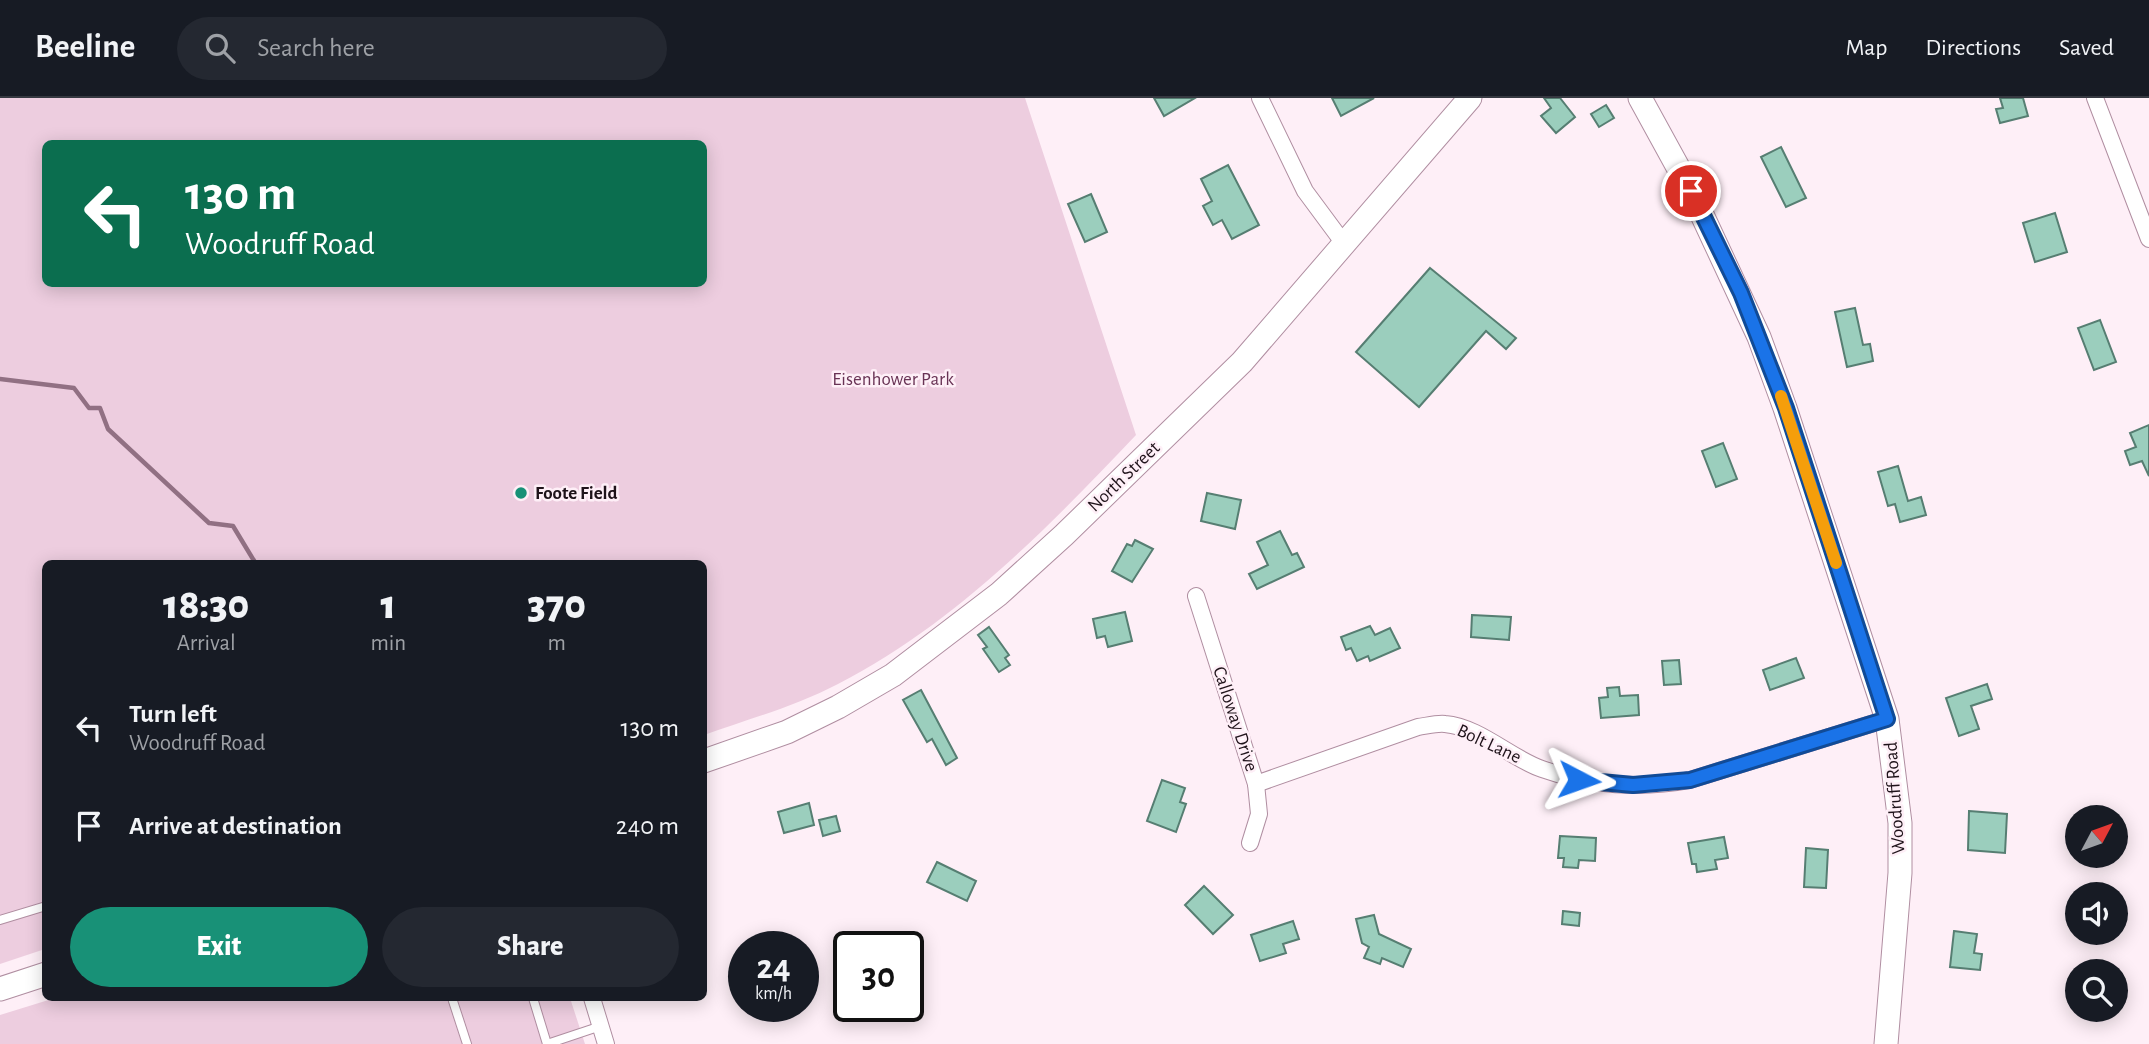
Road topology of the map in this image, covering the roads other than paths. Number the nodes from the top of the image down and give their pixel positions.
1 (1260, 98) edge
2 (1470, 98) edge
3 (1640, 98) edge
4 (2095, 98) edge
5 (2149, 239) edge
6 (1345, 245) junction
7 (1196, 596) dead end
8 (1887, 719) junction
9 (707, 760) edge
10 (1256, 784) junction
11 (1250, 843) dead end
12 (42, 907) edge
13 (0, 920) edge
14 (42, 975) edge
15 (0, 989) edge
16 (453, 1001) edge
17 (534, 1001) edge
18 (593, 1001) edge
19 (601, 1026) junction
20 (467, 1044) edge
21 (547, 1044) edge
22 (606, 1044) edge
23 (1886, 1044) edge

1 - 6 street
2 - 6 main road, North Street
3 - 8 main road, Woodruff Road
4 - 5 street
6 - 9 main road, North Street
7 - 10 street, Calloway Drive
8 - 10 street, Bolt Lane
8 - 23 main road, Woodruff Road
10 - 11 street, Calloway Drive
12 - 13 lane
14 - 15 main road
16 - 20 lane
17 - 21 lane
18 - 19 street
19 - 21 lane
19 - 22 street

